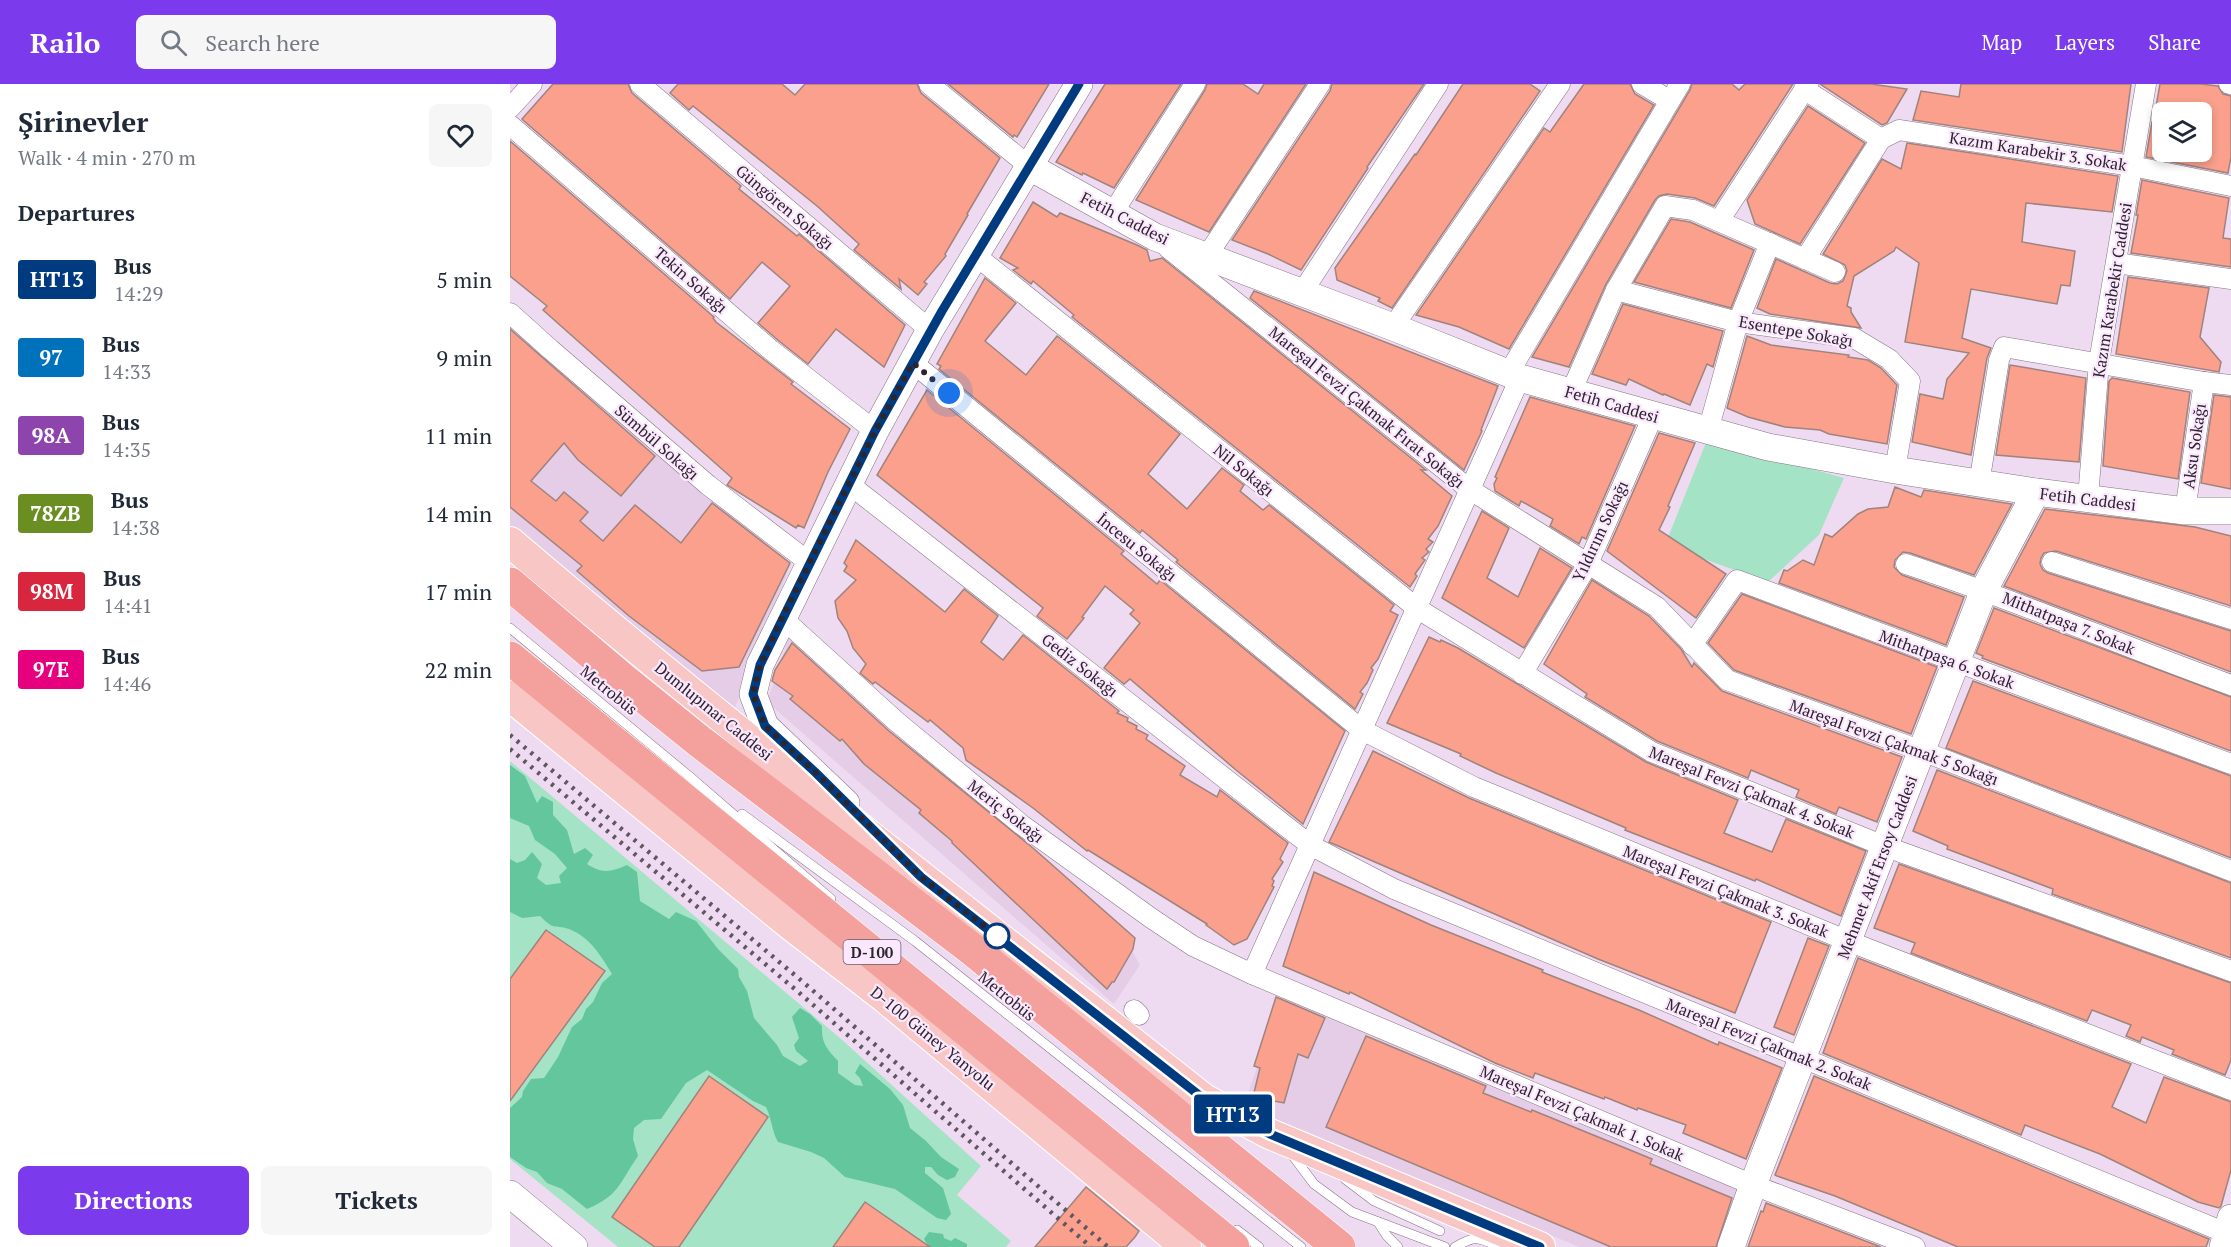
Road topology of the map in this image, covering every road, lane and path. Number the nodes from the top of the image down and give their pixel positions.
1 (532, 84) edge
2 (639, 84) edge
3 (929, 84) edge
4 (1079, 84) edge
5 (1195, 84) edge
6 (1320, 84) edge
7 (1438, 84) edge
8 (1560, 84) edge
9 (1642, 84) edge
10 (2146, 84) edge
11 (1806, 86) edge
12 (1675, 92) edge
13 (510, 108) edge
14 (510, 125) edge
15 (1881, 139) junction
16 (2132, 166) junction
17 (1030, 167) junction
18 (2231, 186) edge
19 (1112, 214) junction
20 (1719, 221) junction
21 (1155, 237) junction
22 (1770, 243) junction
23 (975, 255) junction
24 (1207, 256) junction
25 (1806, 259) junction
26 (2115, 263) junction
27 (1834, 272) dead end
28 (2231, 279) edge
29 (1616, 290) junction
30 (1301, 294) junction
31 (510, 313) edge
32 (1738, 322) junction
33 (1393, 327) junction
34 (930, 330) junction
35 (2099, 362) junction
36 (913, 363) junction
37 (1514, 376) junction
38 (2204, 382) junction
39 (2231, 384) edge
40 (1571, 392) junction
41 (1653, 416) junction
42 (1708, 430) junction
43 (875, 431) junction
44 (1895, 470) junction
45 (849, 484) junction
46 (1979, 484) junction
47 (1469, 489) junction
48 (2036, 492) junction
49 (2088, 498) junction
50 (2185, 511) junction
51 (2231, 512) edge
52 (510, 542) edge
53 (2052, 562) dead end
54 (810, 563) junction
55 (1588, 564) junction
56 (1906, 564) dead end
57 (510, 584) edge
58 (1984, 590) junction
59 (1418, 609) junction
60 (782, 618) junction
61 (2231, 619) edge
62 (510, 628) edge
63 (1692, 645) junction
64 (510, 658) edge
65 (1956, 662) junction
66 (1522, 674) junction
67 (2231, 685) edge
68 (510, 696) edge
69 (1362, 730) junction
70 (1922, 751) junction
71 (2231, 764) edge
72 (689, 776) junction
73 (1310, 845) junction
74 (1884, 846) junction
75 (2231, 871) edge
76 (921, 877) junction
77 (840, 907) dead end
78 (1848, 941) junction
79 (2231, 971) edge
80 (1252, 974) junction
81 (1803, 1058) junction
82 (2231, 1089) edge
83 (1282, 1139) junction
84 (1313, 1153) junction
85 (1753, 1185) junction
86 (510, 1194) edge
87 (1296, 1213) junction
88 (1378, 1222) junction
89 (1440, 1231) dead end
90 (2228, 1233) edge
91 (1233, 1237) edge
92 (574, 1247) edge
93 (1186, 1247) edge
94 (1259, 1247) edge
95 (1301, 1247) edge
96 (1339, 1247) edge
97 (1353, 1247) edge
98 (1398, 1247) edge
99 (1445, 1247) edge
100 (1455, 1247) edge
101 (1500, 1247) edge
102 (1540, 1247) edge
103 (1731, 1247) edge
104 (1915, 1247) edge

1 - 13 street
2 - 34 street, Güngören Sokağı
3 - 17 street
4 - 17 street
5 - 19 street
6 - 24 street
7 - 30 street
8 - 33 street
9 - 12 street
10 - 16 street, Kazım Karabekir Caddesi
11 - 15 street
11 - 20 street
12 - 37 street
14 - 43 street, Tekin Sokağı
15 - 16 street, Kazım Karabekir 3. Sokak
15 - 25 street
16 - 18 street, Kazım Karabekir 3. Sokak
16 - 26 street, Kazım Karabekir Caddesi
17 - 19 street, Fetih Caddesi
17 - 23 street
19 - 21 street, Fetih Caddesi
20 - 22 street
20 - 29 street
21 - 24 street, Fetih Caddesi
21 - 47 street, Mareşal Fevzi Çakmak Fırat Sokağı
22 - 25 street
22 - 32 street
23 - 34 street
23 - 59 street, Nil Sokağı
24 - 30 street, Fetih Caddesi
25 - 27 street
26 - 28 street
26 - 35 street, Kazım Karabekir Caddesi
29 - 32 street, Esentepe Sokağı
29 - 40 street
30 - 33 street, Fetih Caddesi
31 - 54 street, Sümbül Sokağı
32 - 42 street
32 - 44 street, Esentepe Sokağı
33 - 37 street, Fetih Caddesi
34 - 36 street
35 - 38 street
35 - 46 street
35 - 49 street, Kazım Karabekir Caddesi
36 - 43 street
36 - 69 street, İncesu Sokağı
37 - 40 street, Fetih Caddesi
37 - 47 street
38 - 39 street
38 - 50 street, Aksu Sokağı
40 - 41 street, Fetih Caddesi
41 - 42 street, Fetih Caddesi
41 - 55 street, Yıldırım Sokağı
42 - 44 street, Fetih Caddesi
43 - 45 street
44 - 46 street, Fetih Caddesi
45 - 54 street
45 - 73 street, Gediz Sokağı
46 - 48 street, Fetih Caddesi
47 - 55 street, Mareşal Fevzi Çakmak Fırat Sokağı
47 - 59 street
48 - 49 street, Fetih Caddesi
48 - 58 street, Mehmet Akif Ersoy Caddesi
49 - 50 street, Fetih Caddesi
50 - 51 street, Fetih Caddesi
52 - 76 main road, Dumlupınar Caddesi
53 - 61 street
54 - 60 street
55 - 63 street, Mareşal Fevzi Çakmak 5 Sokağı
55 - 66 street, Yıldırım Sokağı
56 - 58 street, Mithatpaşa 7. Sokak
57 - 87 highway
58 - 65 street, Mehmet Akif Ersoy Caddesi
58 - 67 street, Mithatpaşa 7. Sokak
59 - 66 street, Nil Sokağı
59 - 69 street
60 - 76 street
60 - 80 street, Meriç Sokağı
62 - 72 lane, Metrobüs
63 - 65 street, Mithatpaşa 6. Sokak
63 - 70 street, Mareşal Fevzi Çakmak 5 Sokağı
64 - 91 highway, D-100
65 - 70 street, Mehmet Akif Ersoy Caddesi
65 - 71 street, Mithatpaşa 6. Sokak
66 - 74 street, Mareşal Fevzi Çakmak 4. Sokak
68 - 93 main road, D-100 Güney Yanyolu
69 - 73 street
69 - 78 street, Mareşal Fevzi Çakmak 3. Sokak
70 - 74 street, Mehmet Akif Ersoy Caddesi
70 - 75 street, Mareşal Fevzi Çakmak 5 Sokağı
72 - 77 lane, Metrobüs
72 - 95 lane, Metrobüs
73 - 80 street
73 - 81 street, Mareşal Fevzi Çakmak 2. Sokak
74 - 78 street, Mehmet Akif Ersoy Caddesi
74 - 79 street, Mareşal Fevzi Çakmak 4. Sokak
76 - 83 main road, Dumlupınar Caddesi
78 - 81 street, Mehmet Akif Ersoy Caddesi
78 - 82 street, Mareşal Fevzi Çakmak 3. Sokak
80 - 85 street, Mareşal Fevzi Çakmak 1. Sokak
81 - 85 street, Mehmet Akif Ersoy Caddesi
81 - 90 street, Mareşal Fevzi Çakmak 2. Sokak
83 - 84 main road, Dumlupınar Caddesi
83 - 88 lane
84 - 89 lane
84 - 102 main road, Dumlupınar Caddesi
85 - 103 street, Mehmet Akif Ersoy Caddesi
85 - 104 street, Mareşal Fevzi Çakmak 1. Sokak
86 - 92 street
87 - 96 highway
87 - 97 highway
88 - 98 lane
88 - 99 lane
91 - 94 lane
100 - 101 lane

